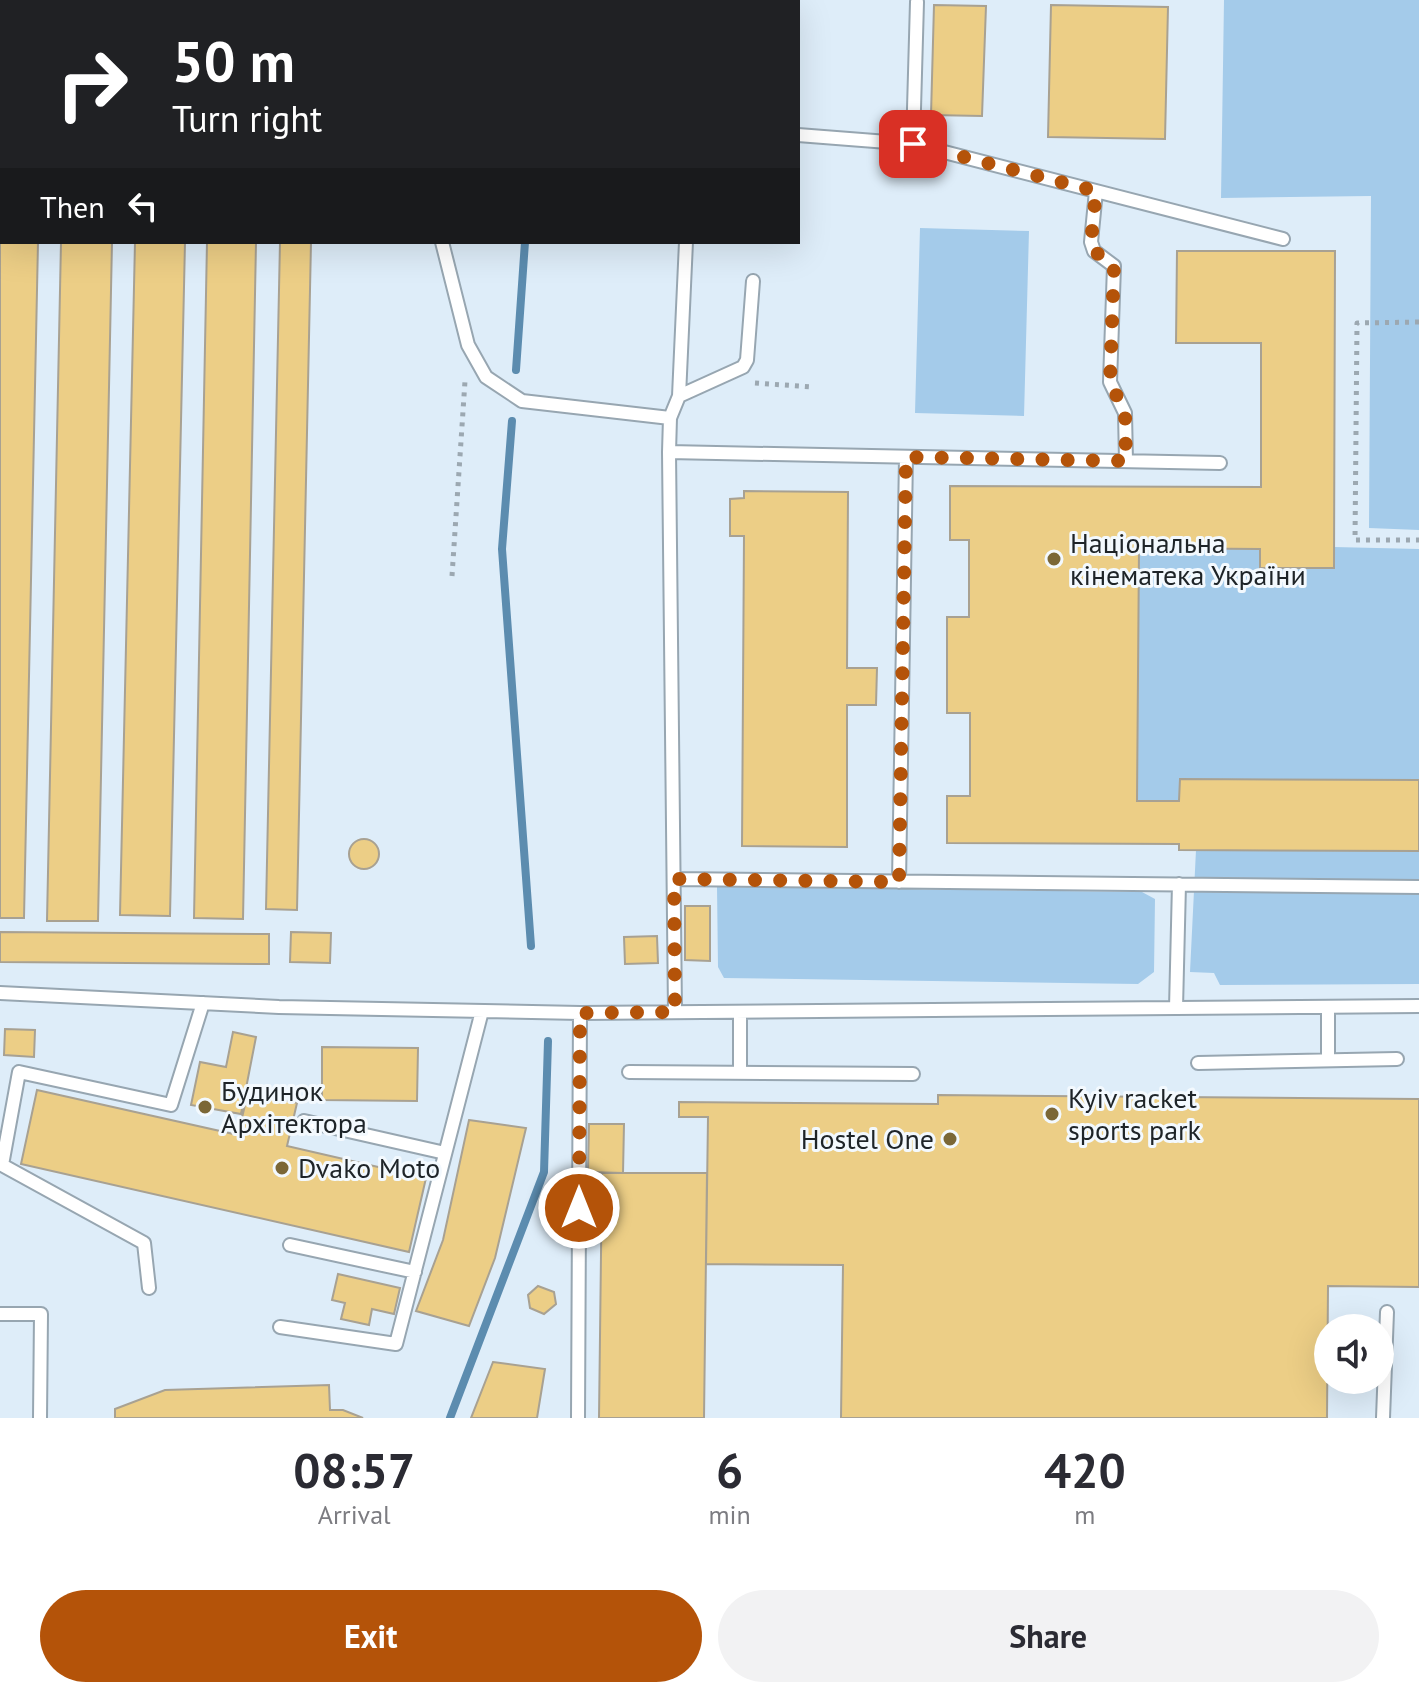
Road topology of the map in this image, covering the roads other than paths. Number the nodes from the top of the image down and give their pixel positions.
1 (917, 2) edge
2 (800, 135) edge
3 (913, 144) junction
4 (1096, 191) junction
5 (1283, 239) dead end
6 (443, 244) edge
7 (686, 244) edge
8 (753, 281) dead end
9 (679, 396) junction
10 (670, 418) junction
11 (669, 452) junction
12 (906, 457) junction
13 (1126, 461) junction
14 (1220, 463) dead end
15 (674, 879) junction
16 (899, 882) junction
17 (1179, 884) junction
18 (1419, 887) edge
19 (0, 993) edge
20 (203, 1003) junction
21 (1419, 1006) edge
22 (1328, 1007) junction
23 (1176, 1008) junction
24 (482, 1011) junction
25 (675, 1012) junction
26 (740, 1012) junction
27 (580, 1013) junction
28 (1397, 1059) dead end
29 (1328, 1060) junction
30 (1198, 1063) dead end
31 (629, 1072) dead end
32 (740, 1073) junction
33 (913, 1074) dead end
34 (304, 1121) dead end
35 (445, 1153) junction
36 (290, 1245) dead end
37 (415, 1272) junction
38 (149, 1288) dead end
39 (1387, 1312) dead end
40 (0, 1314) edge
41 (280, 1327) dead end
42 (40, 1418) edge
43 (578, 1418) edge
44 (1383, 1418) edge

1 - 3 lane
2 - 3 lane
3 - 4 lane
4 - 5 lane
4 - 13 lane
6 - 10 lane
7 - 9 lane
8 - 9 lane
9 - 10 lane
10 - 11 lane
11 - 12 lane
11 - 15 lane
12 - 13 lane
12 - 16 lane
13 - 14 lane
15 - 16 lane
15 - 25 lane
16 - 17 lane
17 - 18 lane
17 - 23 lane
19 - 20 lane
20 - 24 lane
20 - 38 lane
21 - 22 lane
22 - 23 lane
22 - 29 lane
23 - 26 lane
24 - 27 lane
24 - 35 lane
25 - 26 lane
25 - 27 lane
26 - 32 lane
27 - 43 lane
28 - 29 lane
29 - 30 lane
31 - 32 lane
32 - 33 lane
34 - 35 lane
35 - 37 lane
36 - 37 lane
37 - 41 lane
39 - 44 lane
40 - 42 lane

